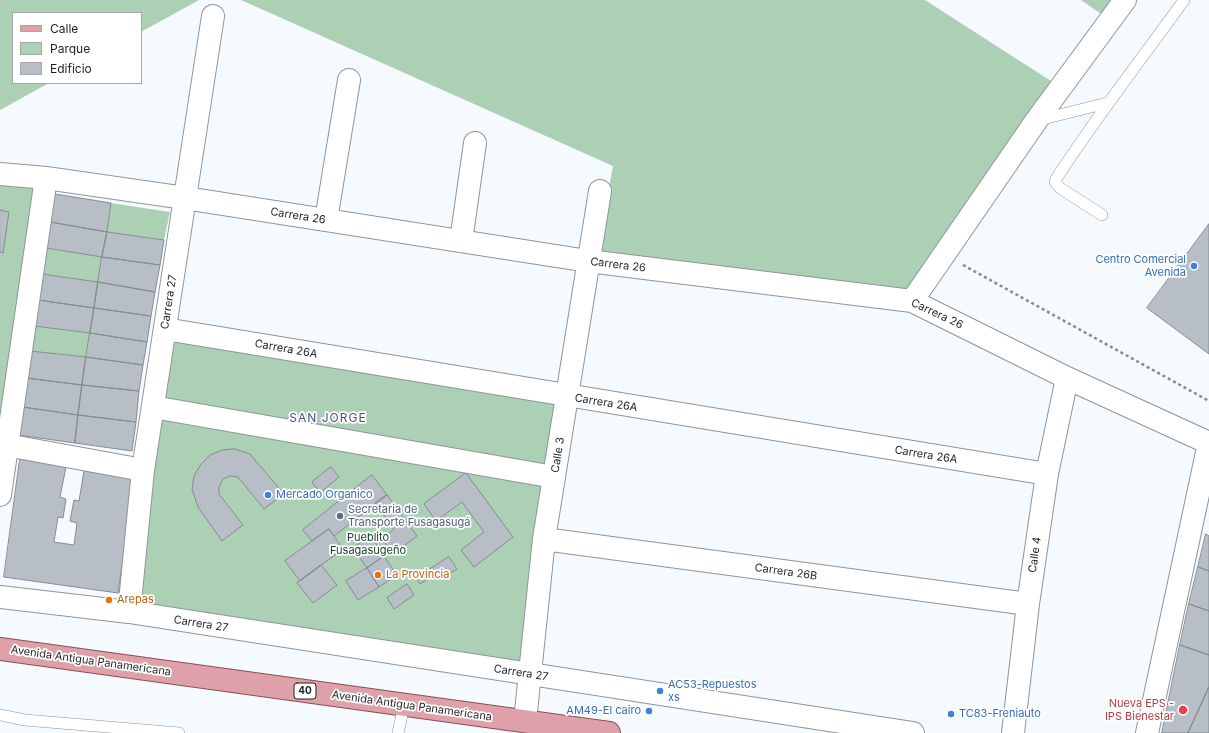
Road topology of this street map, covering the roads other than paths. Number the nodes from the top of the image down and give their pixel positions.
1 (1125, 0) edge
2 (1184, 0) edge
3 (213, 16) dead end
4 (349, 80) dead end
5 (1107, 104) junction
6 (1036, 121) junction
7 (475, 143) dead end
8 (0, 174) edge
9 (46, 178) junction
10 (600, 191) dead end
11 (185, 198) junction
12 (1102, 215) dead end
13 (326, 220) junction
14 (461, 241) junction
15 (588, 261) junction
16 (912, 301) junction
17 (165, 329) junction
18 (1067, 378) junction
19 (567, 396) junction
20 (153, 407) junction
21 (1209, 443) edge
22 (6, 446) junction
23 (143, 470) junction
24 (1047, 474) junction
25 (554, 477) junction
26 (0, 495) edge
27 (544, 539) junction
28 (0, 597) edge
29 (1028, 604) junction
30 (129, 612) junction
31 (0, 649) edge
32 (529, 674) junction
33 (404, 705) junction
34 (0, 716) edge
35 (525, 721) junction
36 (111, 730) edge
37 (570, 730) edge
38 (179, 733) edge
39 (398, 733) edge
40 (609, 733) edge
41 (913, 733) edge
42 (1013, 733) edge
43 (1147, 733) edge

1 - 6 street
2 - 5 lane
3 - 11 street, Carrera 27
4 - 13 street
5 - 6 lane
5 - 12 lane
6 - 16 street
7 - 14 street
8 - 9 street, Carrera 26
9 - 11 street, Carrera 26
9 - 22 street
10 - 15 street, Calle 3
11 - 13 street, Carrera 26
11 - 17 street, Carrera 27
13 - 14 street, Carrera 26
14 - 15 street, Carrera 26
15 - 16 street, Carrera 26
15 - 19 street, Calle 3
16 - 18 street, Carrera 26
17 - 19 street, Carrera 26A
17 - 20 street, Carrera 27
18 - 21 street, Carrera 26
18 - 24 street, Calle 4
19 - 24 street, Carrera 26A
19 - 25 street, Calle 3
20 - 23 street, Carrera 27
20 - 25 street
21 - 43 street
22 - 23 street
22 - 26 street
23 - 30 street, Carrera 27
24 - 29 street, Calle 4
25 - 27 street, Calle 3
27 - 29 street, Carrera 26B
27 - 32 street, Calle 3
28 - 30 street, Carrera 27
29 - 42 street, Calle 4
30 - 32 street, Carrera 27
31 - 33 main road, Avenida Antigua Panamericana / 40
32 - 35 street, Calle 3
32 - 41 street, Carrera 27
33 - 35 main road, Avenida Antigua Panamericana / 40
33 - 39 lane
34 - 36 lane
35 - 37 main road, Avenida Antigua Panamericana / 40
36 - 38 lane
37 - 40 main road, Avenida Antigua Panamericana / 40

